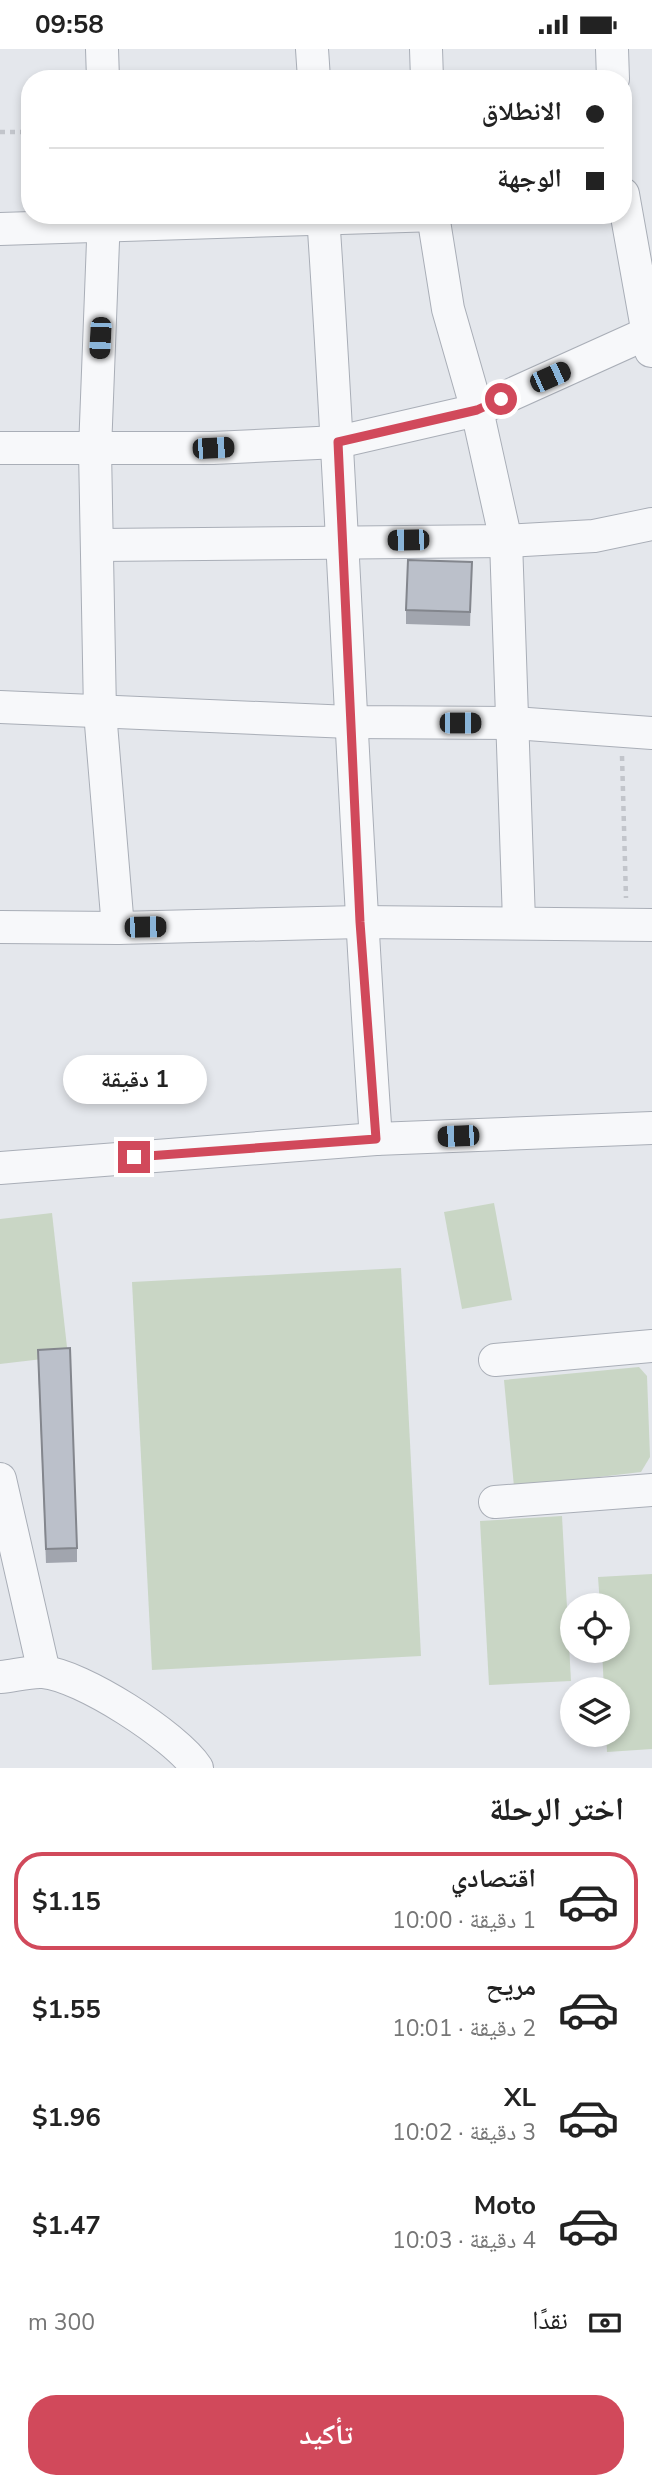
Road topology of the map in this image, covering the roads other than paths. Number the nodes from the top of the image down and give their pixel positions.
1 (102, 49) edge
2 (312, 49) edge
3 (426, 49) edge
4 (612, 49) edge
5 (103, 70) edge
6 (313, 70) edge
7 (427, 70) edge
8 (613, 70) edge
9 (66, 224) edge
10 (105, 224) edge
11 (323, 224) edge
12 (436, 224) edge
13 (629, 224) edge
14 (0, 229) edge
15 (651, 339) edge
16 (477, 410) junction
17 (338, 442) junction
18 (0, 448) edge
19 (95, 450) junction
20 (652, 524) edge
21 (344, 541) junction
22 (506, 541) junction
23 (99, 545) junction
24 (0, 707) edge
25 (100, 712) junction
26 (350, 722) junction
27 (514, 723) junction
28 (637, 732) edge
29 (519, 921) junction
30 (360, 922) junction
31 (639, 925) edge
32 (0, 927) edge
33 (118, 928) junction
34 (652, 1128) edge
35 (376, 1139) junction
36 (0, 1168) edge
37 (652, 1346) edge
38 (495, 1360) dead end
39 (0, 1479) edge
40 (652, 1490) edge
41 (495, 1501) dead end
42 (44, 1672) junction
43 (0, 1678) edge
44 (197, 1768) edge

1 - 5 street
2 - 6 street
3 - 7 street
4 - 8 street
9 - 14 street
10 - 19 street
11 - 17 street
12 - 16 street
13 - 15 street
15 - 16 street
16 - 17 street
16 - 22 street
17 - 19 street
17 - 21 street
18 - 19 street
19 - 23 street
20 - 22 street
21 - 22 street
21 - 23 street
21 - 26 street
22 - 27 street
23 - 25 street
24 - 25 street
25 - 26 street
25 - 33 street
26 - 27 street
26 - 30 street
27 - 28 street
27 - 29 street
29 - 30 street
29 - 31 street
30 - 33 street
30 - 35 street
32 - 33 street
34 - 35 street
35 - 36 street
37 - 38 street
39 - 42 street
40 - 41 street
42 - 43 street
42 - 44 street

